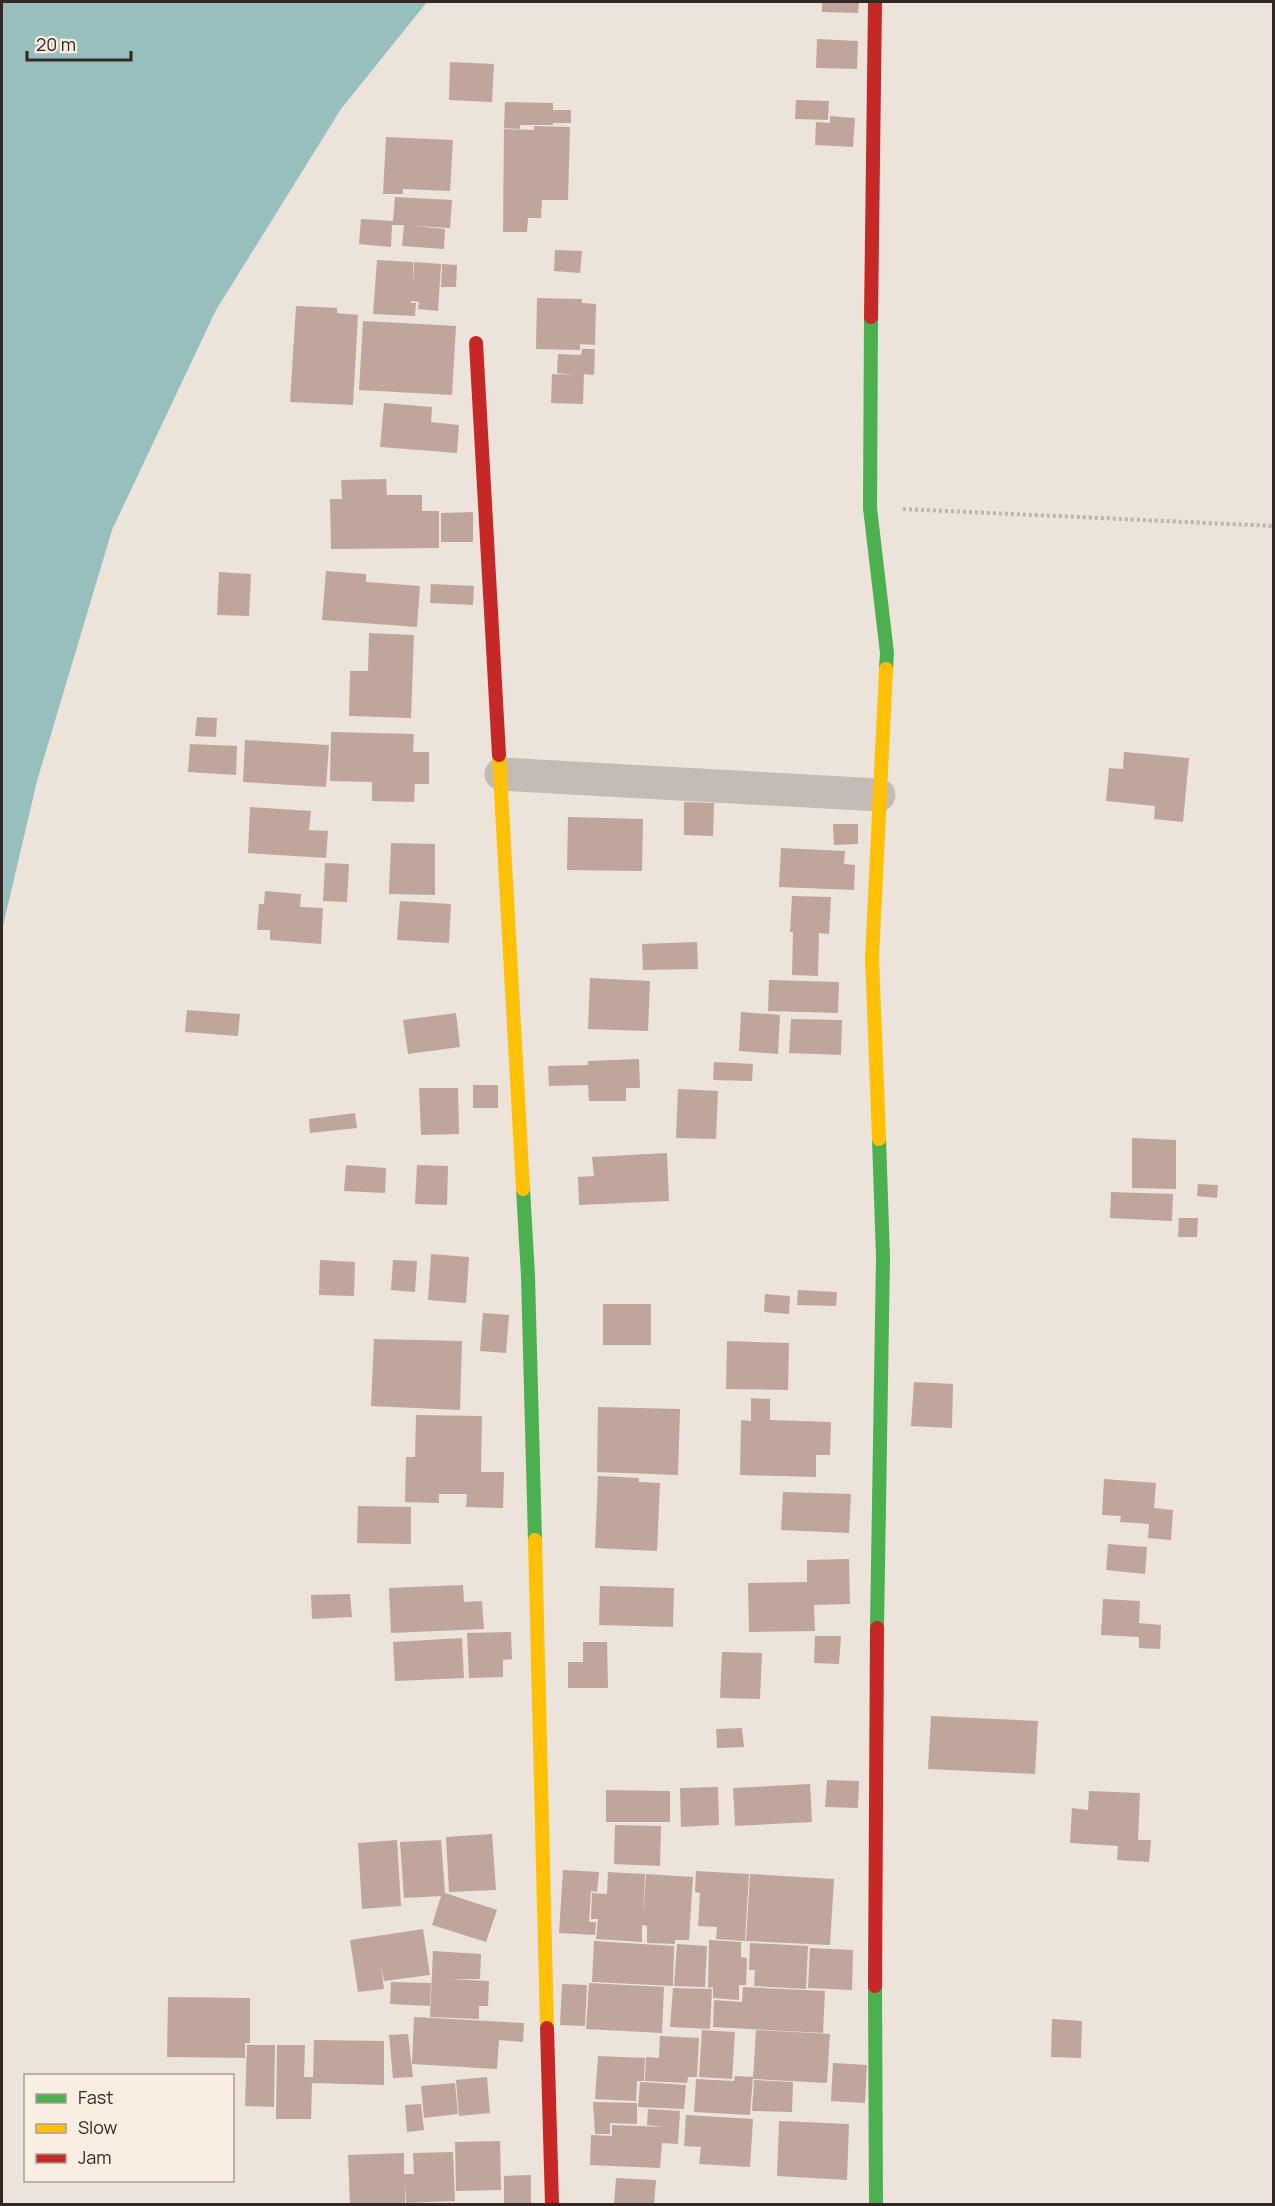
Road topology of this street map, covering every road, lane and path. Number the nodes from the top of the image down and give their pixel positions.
1 (875, 2) edge
2 (476, 343) dead end
3 (870, 508) junction
4 (1274, 526) edge
5 (501, 774) junction
6 (879, 795) junction
7 (552, 2205) edge
8 (876, 2205) edge

1 - 3 street
2 - 5 street
3 - 4 path
3 - 6 street
5 - 6 street
5 - 7 street
6 - 8 street

